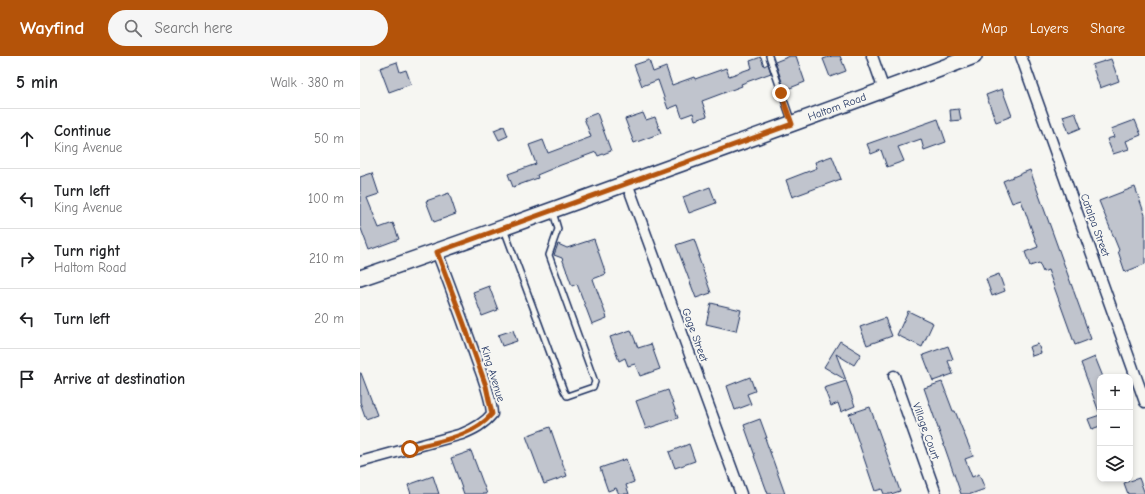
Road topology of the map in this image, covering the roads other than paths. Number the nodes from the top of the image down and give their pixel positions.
1 (769, 56) edge
2 (872, 56) edge
3 (974, 56) edge
4 (1022, 56) edge
5 (884, 90) junction
6 (792, 124) junction
7 (627, 183) junction
8 (553, 210) junction
9 (503, 228) junction
10 (437, 252) junction
11 (360, 278) edge
12 (894, 376) dead end
13 (1145, 402) edge
14 (360, 462) edge
15 (741, 494) edge
16 (936, 494) edge

1 - 6 lane
2 - 5 street
3 - 5 main road, Haltom Road
4 - 13 street, Catalpa Street
5 - 6 main road, Haltom Road
6 - 7 main road, Haltom Road
7 - 8 main road, Haltom Road
7 - 15 street, Gage Street
8 - 9 main road, Haltom Road
8 - 9 lane
9 - 10 main road, Haltom Road
10 - 11 main road, Haltom Road
10 - 14 street, King Avenue
12 - 16 street, Village Court

